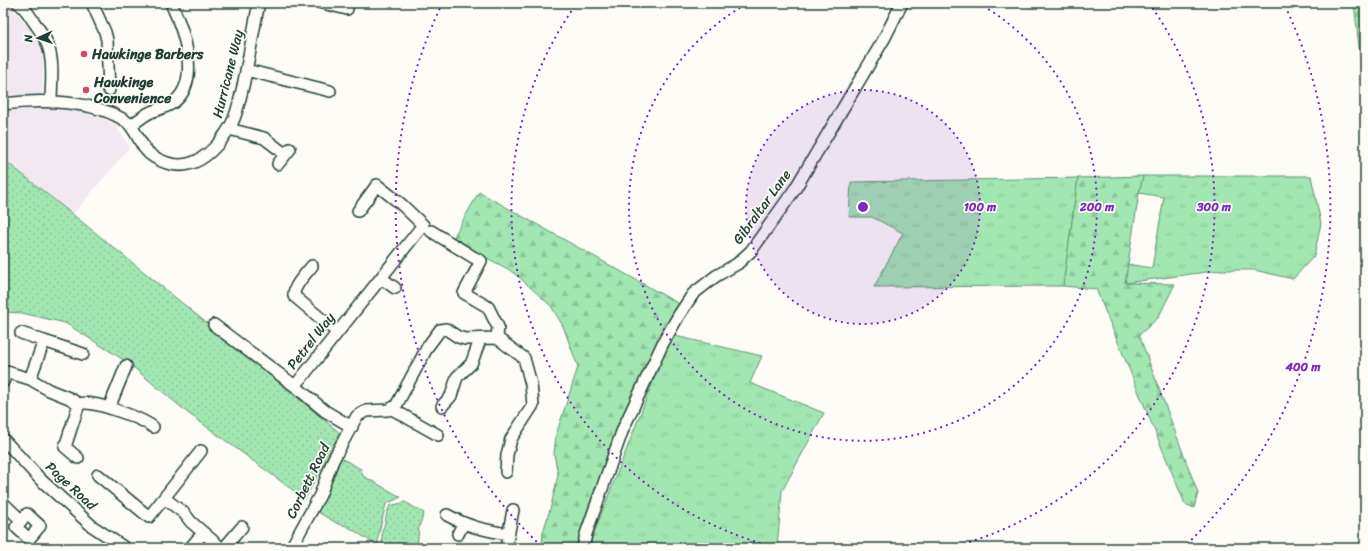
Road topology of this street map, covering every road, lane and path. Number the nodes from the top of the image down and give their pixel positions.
1 (92, 3) edge
2 (171, 3) edge
3 (259, 3) edge
4 (322, 3) edge
5 (902, 3) edge
6 (20, 4) edge
7 (347, 9) dead end
8 (246, 70) junction
9 (109, 90) dead end
10 (330, 91) dead end
11 (51, 102) junction
12 (3, 104) edge
13 (130, 126) junction
14 (229, 129) junction
15 (278, 164) dead end
16 (358, 211) dead end
17 (431, 231) dead end
18 (312, 266) dead end
19 (381, 278) junction
20 (395, 288) dead end
21 (214, 325) dead end
22 (337, 332) junction
23 (21, 333) dead end
24 (497, 338) junction
25 (480, 340) junction
26 (44, 341) junction
27 (83, 354) dead end
28 (126, 366) dead end
29 (4, 375) edge
30 (30, 379) junction
31 (295, 386) junction
32 (79, 404) junction
33 (442, 406) dead end
34 (109, 408) junction
35 (392, 409) junction
36 (153, 427) dead end
37 (352, 427) junction
38 (438, 435) dead end
39 (3, 439) edge
40 (202, 451) dead end
41 (78, 458) dead end
42 (506, 472) dead end
43 (98, 475) dead end
44 (164, 498) junction
45 (3, 503) edge
46 (513, 510) dead end
47 (447, 515) dead end
48 (21, 520) dead end
49 (242, 527) dead end
50 (203, 533) junction
51 (508, 534) junction
52 (125, 548) edge
53 (190, 548) edge
54 (221, 548) edge
55 (224, 548) edge
56 (291, 548) edge
57 (506, 548) edge
58 (582, 548) edge

1 - 9 street
2 - 13 street
3 - 8 street, Hurricane Way
4 - 7 street
5 - 58 street, Gibraltar Lane
6 - 11 street
8 - 10 street
8 - 14 street, Hurricane Way
11 - 12 street, Hurricane Way
11 - 13 street, Hurricane Way
13 - 14 street, Hurricane Way
14 - 15 street
16 - 19 street, Petrel Way
17 - 24 street
18 - 22 street
19 - 20 street
19 - 22 street, Petrel Way
21 - 31 street
22 - 31 street, Petrel Way
23 - 26 street
24 - 25 street
24 - 42 street
25 - 33 street
25 - 35 street
26 - 27 street
26 - 30 street
28 - 34 street
29 - 30 street
30 - 32 street
31 - 37 street, Petrel Way
32 - 34 street
32 - 41 street
34 - 36 street
35 - 37 street, Corbett Road
35 - 38 street
37 - 56 street, Corbett Road
39 - 52 street, Page Road
40 - 44 street
43 - 44 street
44 - 50 street
45 - 48 street
46 - 51 street
47 - 51 street
49 - 55 street
50 - 53 street
50 - 54 street
51 - 57 street

